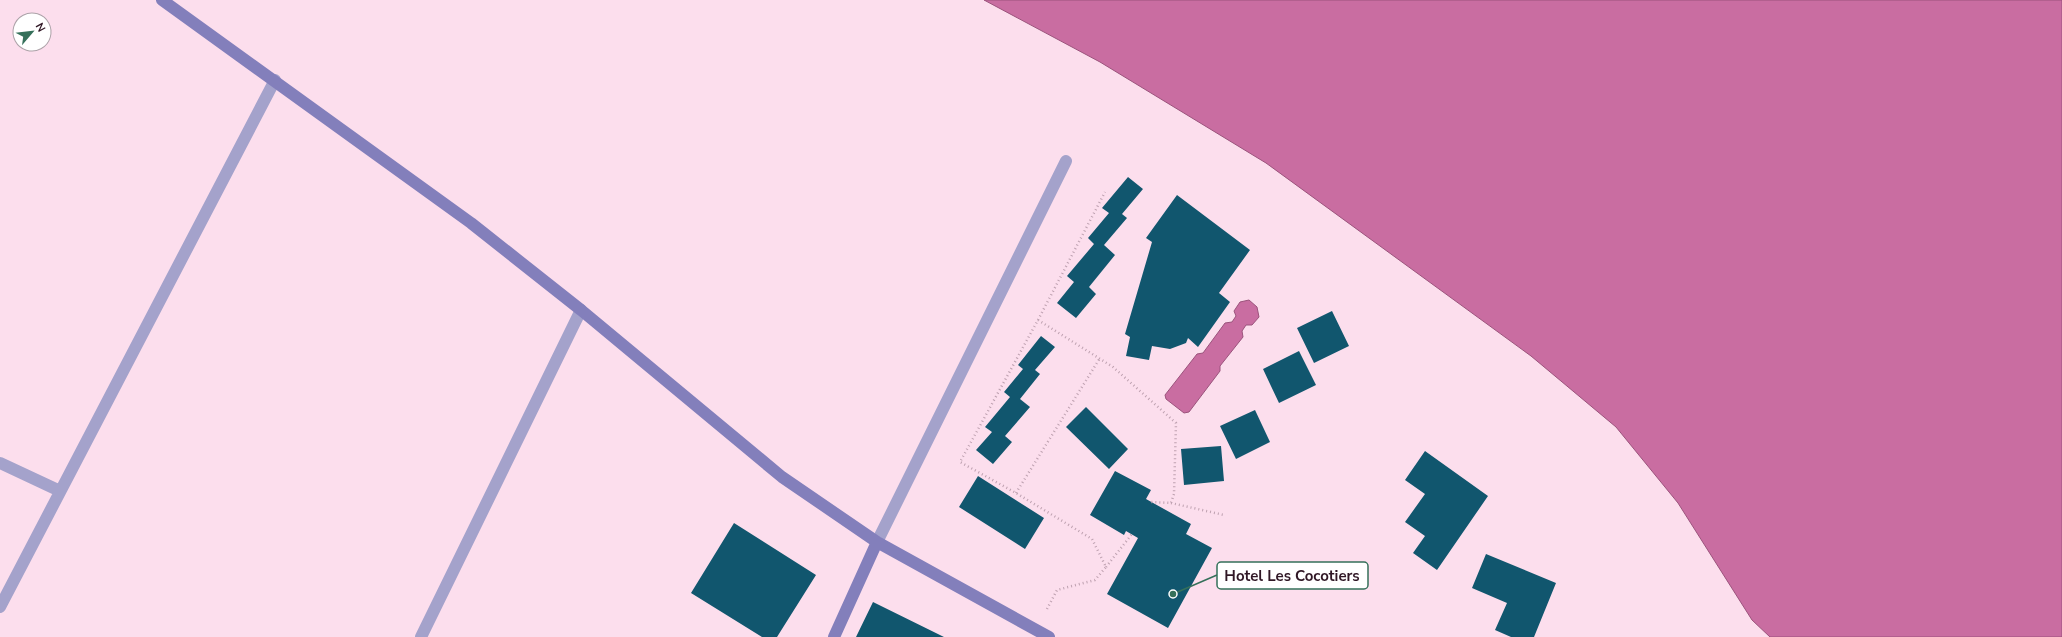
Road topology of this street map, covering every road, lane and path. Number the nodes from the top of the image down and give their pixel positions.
1 (162, 0) edge
2 (275, 80) junction
3 (1066, 161) dead end
4 (1105, 192) dead end
5 (581, 310) junction
6 (1038, 320) junction
7 (1100, 358) junction
8 (0, 463) edge
9 (60, 491) junction
10 (1016, 493) junction
11 (1151, 502) dead end
12 (1171, 503) junction
13 (1224, 515) dead end
14 (1132, 534) dead end
15 (877, 542) junction
16 (1106, 566) junction
17 (0, 607) edge
18 (1036, 629) junction
19 (421, 637) edge
20 (834, 637) edge
21 (1049, 637) edge

1 - 2 main road
2 - 5 main road
2 - 9 street
3 - 15 street
4 - 6 path
5 - 15 main road
5 - 19 street
6 - 7 path
6 - 10 path
7 - 10 path
7 - 12 path
8 - 9 street
9 - 17 street
10 - 16 path
11 - 12 path
12 - 13 path
14 - 16 path
15 - 18 main road
15 - 20 main road
16 - 18 path
18 - 21 main road

